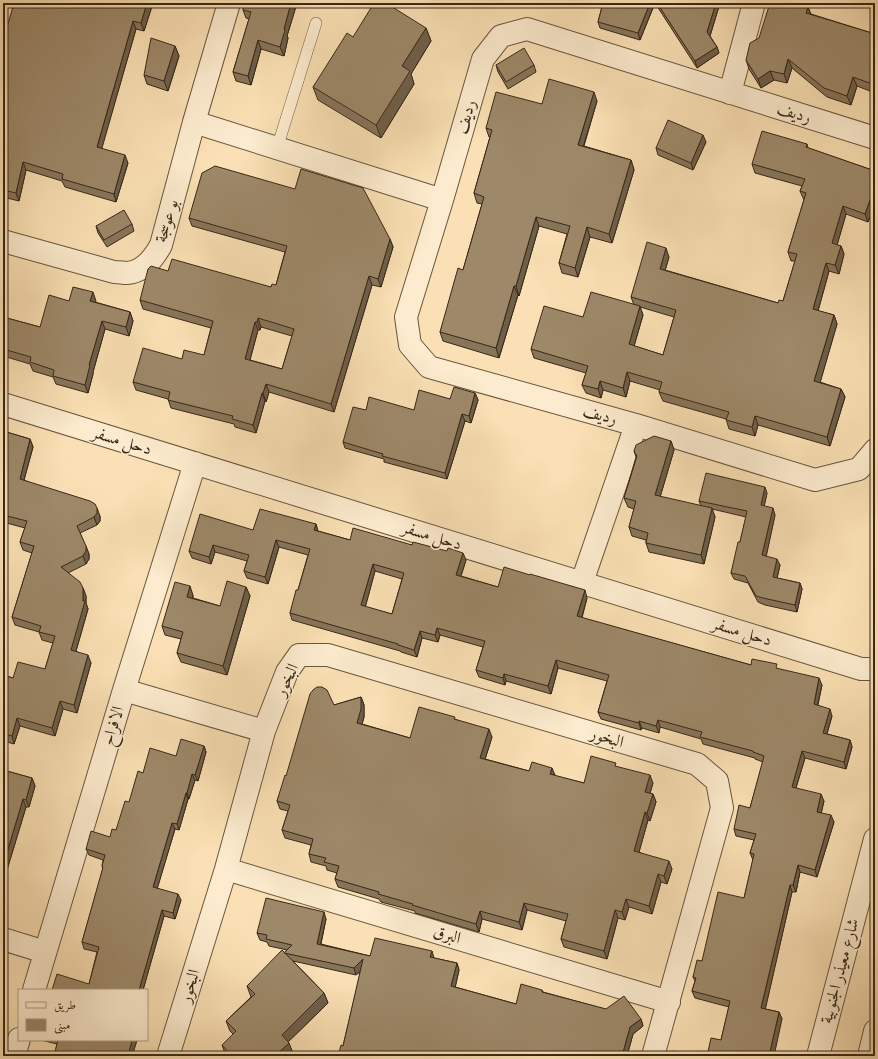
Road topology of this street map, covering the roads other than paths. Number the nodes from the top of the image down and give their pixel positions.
1 (229, 3) edge
2 (754, 3) edge
3 (316, 23) dead end
4 (730, 93) junction
5 (194, 122) junction
6 (875, 138) edge
7 (277, 148) junction
8 (442, 200) junction
9 (3, 240) edge
10 (3, 404) edge
11 (636, 425) junction
12 (875, 450) edge
13 (195, 463) junction
14 (582, 582) junction
15 (870, 672) edge
16 (124, 690) junction
17 (264, 731) junction
18 (875, 839) edge
19 (226, 869) junction
20 (3, 939) edge
21 (45, 952) junction
22 (34, 989) edge
23 (669, 1002) junction
24 (875, 1031) edge
25 (18, 1041) edge
26 (14, 1056) edge
27 (168, 1056) edge
28 (653, 1056) edge
29 (818, 1056) edge
30 (869, 1056) edge

1 - 5 street, بو عوسجة
2 - 4 street
3 - 7 lane
4 - 6 street, رديف
4 - 8 street, رديف
5 - 7 street
5 - 9 street, بو عوسجة
7 - 8 street
8 - 11 street, رديف
10 - 13 street, دحل مسفر
11 - 12 street, رديف
11 - 14 street, رديف
13 - 14 street, دحل مسفر
13 - 16 street, الافراح
14 - 15 street, دحل مسفر
16 - 17 street
16 - 21 street, الافراح
17 - 19 street, البخور
17 - 23 street, البخور
18 - 29 street, شارع معيذر الجنوبية
19 - 23 street, البرق
19 - 27 street, البخور
20 - 21 street
21 - 22 street, الافراح
23 - 28 street, البخور
24 - 30 street
25 - 26 street

